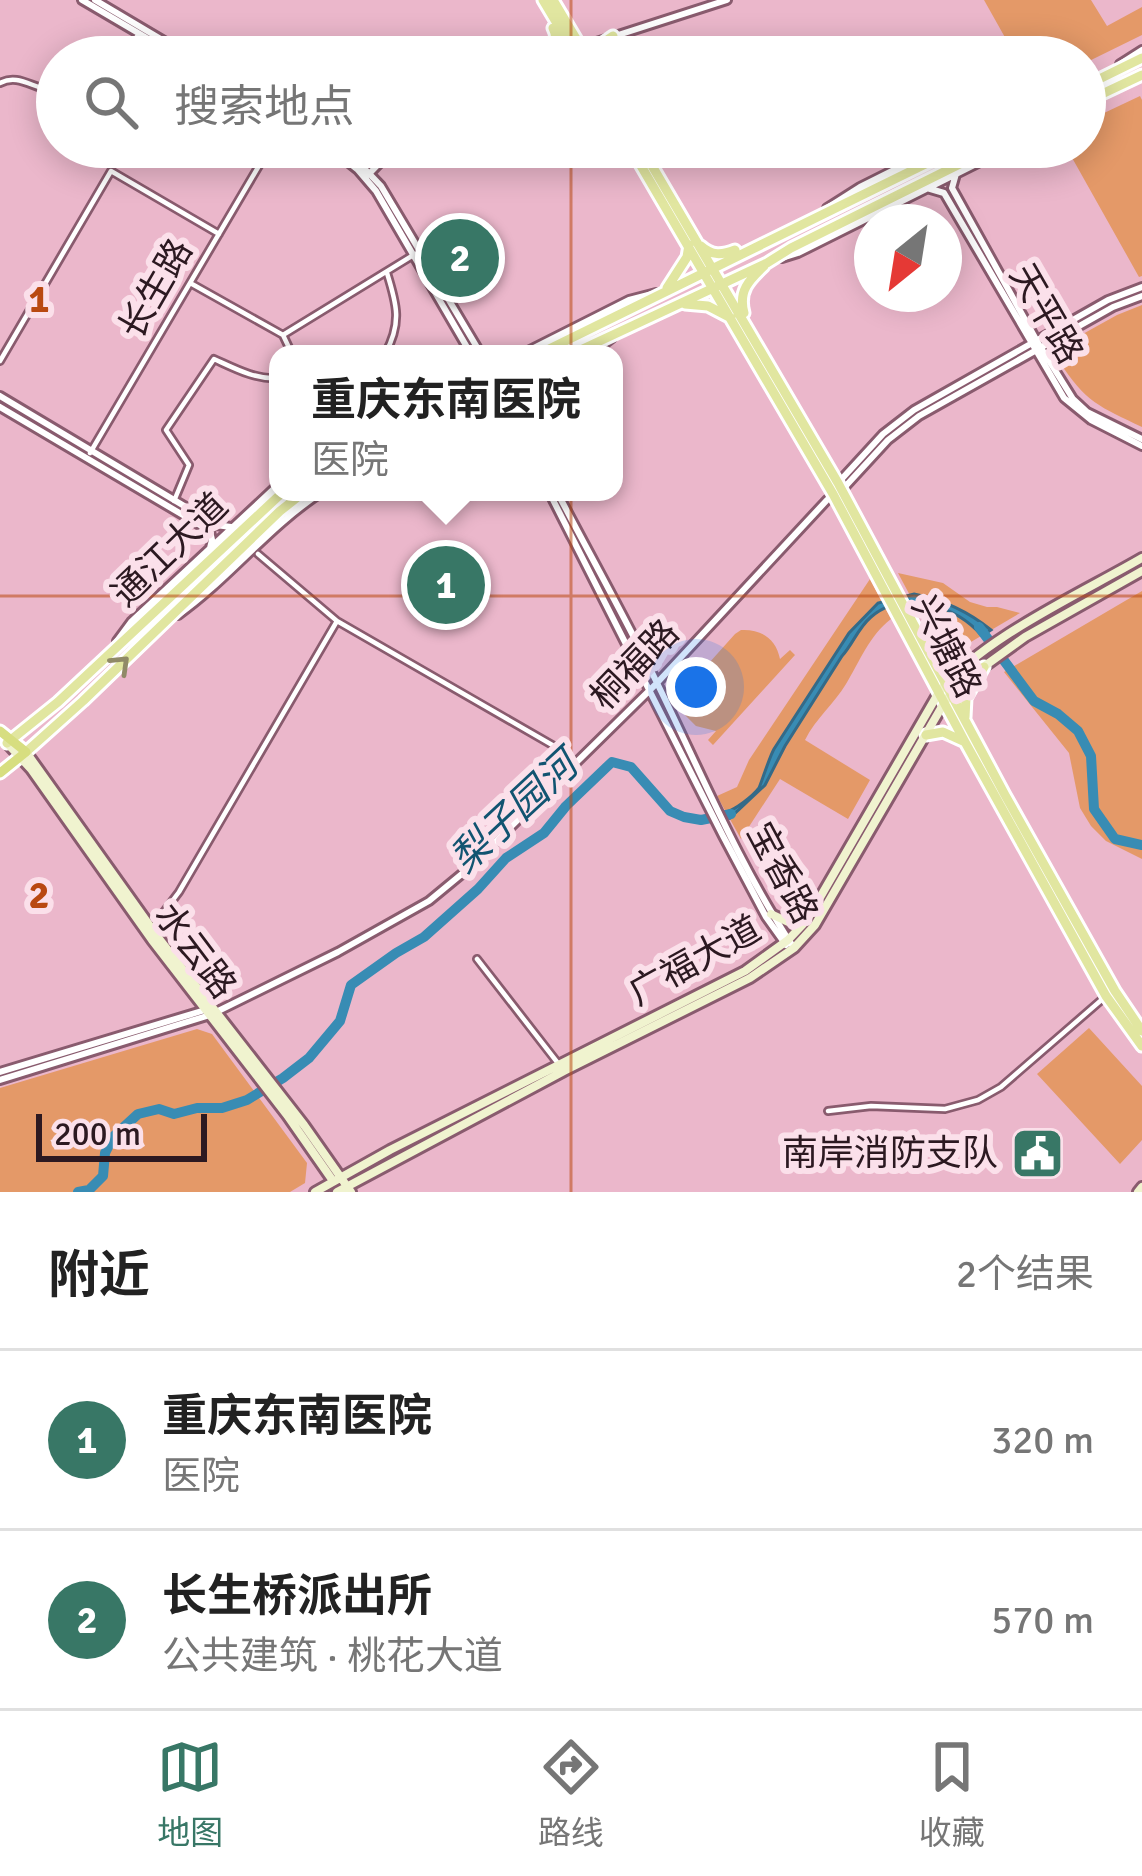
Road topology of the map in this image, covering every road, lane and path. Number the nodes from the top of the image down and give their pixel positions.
1 (82, 0) edge
2 (95, 0) edge
3 (543, 0) edge
4 (553, 0) edge
5 (727, 0) edge
6 (140, 34) joint
7 (143, 36) edge
8 (156, 36) edge
9 (555, 36) edge
10 (567, 36) edge
11 (570, 36) edge
12 (613, 36) edge
13 (1142, 54) edge
14 (1106, 74) edge
15 (1140, 76) edge
16 (0, 83) edge
17 (36, 86) edge
18 (1106, 93) edge
19 (258, 168) edge
20 (360, 168) edge
21 (375, 168) edge
22 (644, 168) edge
23 (651, 168) edge
24 (898, 168) edge
25 (917, 168) edge
26 (952, 168) edge
27 (968, 168) edge
28 (956, 174) junction
29 (368, 176) junction
30 (927, 188) junction
31 (807, 221) junction
32 (219, 235) junction
33 (773, 237) junction
34 (693, 244) junction
35 (417, 252) junction
36 (767, 262) junction
37 (708, 269) junction
38 (387, 273) junction
39 (191, 283) junction
40 (717, 284) junction
41 (665, 291) junction
42 (1142, 291) edge
43 (680, 304) junction
44 (731, 318) junction
45 (623, 328) junction
46 (749, 330) junction
47 (283, 335) junction
48 (288, 345) edge
49 (390, 345) edge
50 (472, 345) edge
51 (540, 345) edge
52 (557, 345) edge
53 (590, 345) edge
54 (602, 345) edge
55 (1037, 347) junction
56 (0, 361) edge
57 (269, 379) edge
58 (0, 396) edge
59 (0, 406) edge
60 (1142, 443) edge
61 (89, 454) junction
62 (838, 489) junction
63 (269, 498) edge
64 (269, 501) edge
65 (293, 501) edge
66 (310, 501) edge
67 (558, 501) edge
68 (173, 504) junction
69 (231, 527) junction
70 (213, 528) junction
71 (261, 543) junction
72 (206, 552) junction
73 (258, 554) junction
74 (1142, 558) edge
75 (244, 559) junction
76 (1142, 572) edge
77 (191, 577) junction
78 (906, 618) junction
79 (337, 621) junction
80 (160, 627) junction
81 (932, 657) junction
82 (105, 658) junction
83 (987, 660) junction
84 (971, 662) junction
85 (654, 686) junction
86 (70, 690) junction
87 (945, 693) junction
88 (83, 701) junction
89 (966, 722) junction
90 (926, 735) junction
91 (4, 740) edge
92 (965, 742) junction
93 (554, 746) dead end
94 (24, 755) junction
95 (0, 773) edge
96 (726, 834) junction
97 (771, 914) junction
98 (807, 920) junction
99 (149, 931) junction
100 (788, 944) junction
101 (477, 959) dead end
102 (1106, 996) junction
103 (210, 1012) junction
104 (1142, 1031) edge
105 (1142, 1046) edge
106 (561, 1068) junction
107 (0, 1076) edge
108 (828, 1111) dead end
109 (337, 1178) junction
110 (343, 1190) edge
111 (315, 1192) edge

1 - 6 street
2 - 8 street
3 - 9 main road
3 - 10 main road
4 - 11 main road
5 - 12 street
6 - 7 street
13 - 14 main road
15 - 18 main road
16 - 17 street
19 - 32 street, 长生路
20 - 29 street
21 - 29 street
22 - 34 main road
23 - 34 main road
24 - 31 street
25 - 31 main road
26 - 36 main road
27 - 28 street
28 - 30 street
28 - 55 street, 天平路
29 - 35 street
30 - 36 street
30 - 55 street, 天平路
31 - 33 main road
32 - 39 street, 长生路
32 - 56 street
33 - 34 main road
33 - 37 main road
34 - 37 main road, 兴塘路
34 - 41 main road
35 - 38 street
35 - 50 street
36 - 40 main road
36 - 46 main road
37 - 40 main road, 兴塘路
37 - 41 main road
38 - 47 street
38 - 49 street
39 - 47 street
39 - 61 street, 长生路
40 - 43 main road
40 - 44 main road, 兴塘路
40 - 46 main road, 兴塘路
41 - 51 street
41 - 52 main road
42 - 55 street, 桐福路
43 - 44 main road
43 - 45 main road
44 - 62 main road, 兴塘路
45 - 53 main road
45 - 54 street
46 - 62 main road, 兴塘路
47 - 48 street
55 - 60 street, 天平路
55 - 62 street, 桐福路
57 - 68 street
58 - 61 street
59 - 61 street
61 - 68 street
62 - 78 main road, 兴塘路
62 - 85 street, 桐福路
63 - 69 street, 通江大道
64 - 77 main road, 通江大道
65 - 80 main road, 通江大道
66 - 71 street, 通江大道
67 - 85 street, 宝香路
68 - 70 street
69 - 70 street
69 - 72 street, 通江大道
70 - 72 street
71 - 73 street
71 - 75 street, 通江大道
72 - 77 main road
72 - 82 street, 通江大道
73 - 75 street
73 - 79 street
74 - 83 main road
75 - 80 street, 通江大道
76 - 83 main road
77 - 82 main road, 通江大道
78 - 81 main road, 兴塘路
78 - 87 main road, 兴塘路
79 - 93 street
79 - 99 street
88 -> 80 main road, 通江大道
81 - 84 main road
81 - 87 main road, 兴塘路
82 - 86 main road, 通江大道
83 - 84 main road, 广福大道
83 - 87 main road, 广福大道
83 - 89 main road
84 - 87 main road, 广福大道
85 - 96 street, 宝香路
85 - 103 street, 桐福路
86 - 88 main road
86 - 91 main road, 通江大道
87 - 89 main road, 兴塘路
87 - 90 main road, 广福大道
87 - 92 main road, 兴塘路
87 - 98 main road, 广福大道
88 - 94 main road, 通江大道
89 - 104 main road, 兴塘路
90 - 92 main road
90 - 100 main road, 广福大道
91 - 94 highway
92 - 102 main road, 兴塘路
94 - 95 highway, 通江大道
94 - 99 main road, 水云路
96 - 97 street, 宝香路
96 - 100 street, 宝香路
97 - 98 main road
97 - 100 street, 宝香路
98 - 100 main road, 广福大道
99 - 103 main road, 水云路
100 - 106 main road, 广福大道
101 - 106 street
102 - 105 main road, 兴塘路
102 - 108 street
103 - 107 street
103 - 109 main road, 水云路
106 - 109 main road, 广福大道
106 - 110 main road, 广福大道
109 - 110 main road, 水云路
109 - 111 main road, 广福大道

